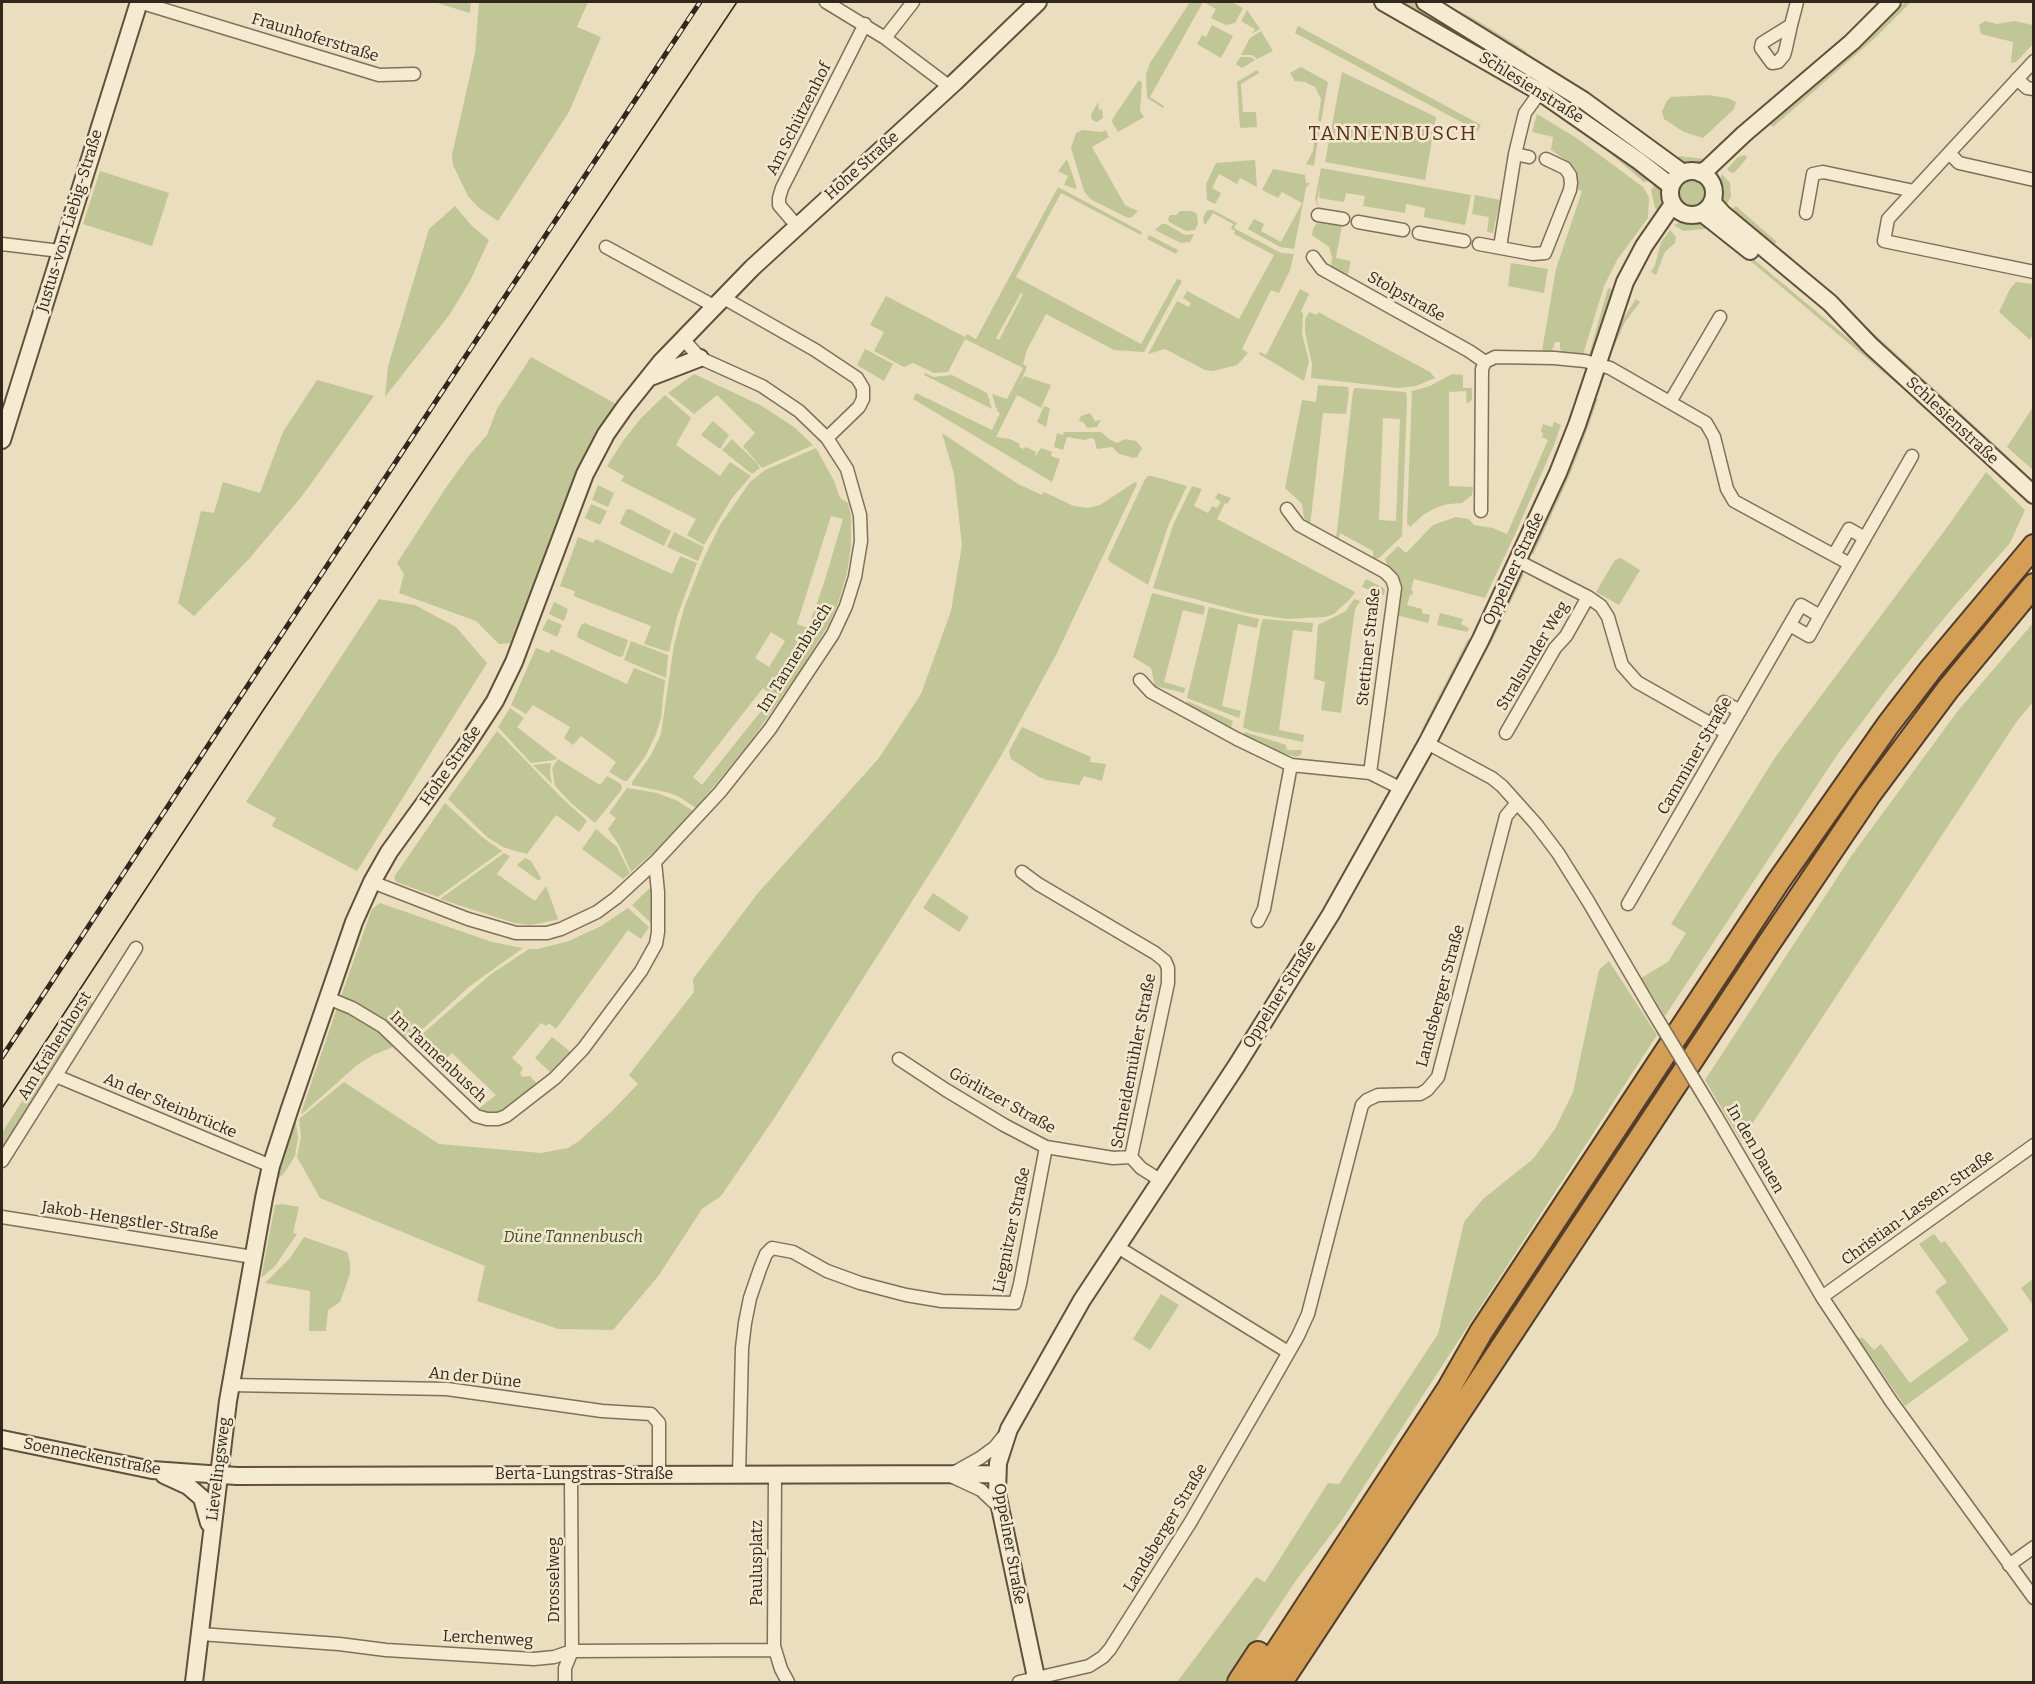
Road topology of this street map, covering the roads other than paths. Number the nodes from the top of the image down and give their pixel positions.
1 (139, 2) edge
2 (826, 2) edge
3 (913, 2) edge
4 (1031, 2) edge
5 (1038, 2) edge
6 (1383, 2) edge
7 (1425, 2) edge
8 (1797, 2) edge
9 (1892, 2) edge
10 (865, 24) junction
11 (1791, 25) dead end
12 (1012, 27) junction
13 (885, 38) junction
14 (2034, 61) edge
15 (414, 74) dead end
16 (2017, 79) junction
17 (950, 87) junction
18 (2034, 89) edge
19 (1540, 92) junction
20 (1949, 153) junction
21 (1515, 154) junction
22 (1529, 157) dead end
23 (1546, 159) dead end
24 (1698, 176) junction
25 (2034, 180) edge
26 (1671, 186) junction
27 (1914, 191) junction
28 (1707, 207) junction
29 (1677, 208) junction
30 (1806, 213) dead end
31 (1318, 215) dead end
32 (1343, 219) dead end
33 (1358, 222) dead end
34 (797, 225) junction
35 (1403, 230) dead end
36 (1419, 233) dead end
37 (1464, 241) dead end
38 (1479, 243) dead end
39 (2, 244) edge
40 (606, 247) dead end
41 (1500, 247) junction
42 (60, 251) junction
43 (1313, 258) dead end
44 (2034, 272) edge
45 (718, 302) junction
46 (1720, 317) dead end
47 (683, 339) junction
48 (700, 358) junction
49 (1485, 362) junction
50 (1597, 364) junction
51 (647, 378) junction
52 (1670, 402) junction
53 (827, 438) junction
54 (2, 441) edge
55 (1912, 456) dead end
56 (2034, 495) edge
57 (1287, 509) dead end
58 (1481, 511) dead end
59 (1865, 538) junction
60 (2034, 546) edge
61 (1834, 555) junction
62 (1518, 561) junction
63 (1850, 564) junction
64 (2034, 585) edge
65 (1588, 597) junction
66 (1820, 616) junction
67 (1790, 625) junction
68 (1140, 680) dead end
69 (1740, 711) junction
70 (1712, 724) junction
71 (1506, 733) dead end
72 (1727, 733) junction
73 (1427, 743) junction
74 (1291, 765) junction
75 (1370, 773) junction
76 (1402, 789) junction
77 (1517, 803) junction
78 (655, 862) junction
79 (1022, 872) dead end
80 (372, 882) junction
81 (1628, 904) dead end
82 (1258, 921) dead end
83 (136, 948) dead end
84 (328, 998) junction
85 (899, 1059) dead end
86 (56, 1076) junction
87 (2034, 1145) edge
88 (1046, 1147) junction
89 (1131, 1157) junction
90 (2, 1161) edge
91 (271, 1166) junction
92 (1160, 1180) junction
93 (2, 1217) edge
94 (1116, 1246) junction
95 (253, 1257) junction
96 (1822, 1297) junction
97 (1288, 1352) junction
98 (230, 1385) junction
99 (1009, 1429) junction
100 (2, 1439) edge
101 (152, 1470) junction
102 (997, 1474) junction
103 (218, 1475) junction
104 (571, 1475) junction
105 (659, 1475) junction
106 (739, 1475) junction
107 (775, 1475) junction
108 (949, 1475) junction
109 (999, 1507) junction
110 (211, 1534) junction
111 (2034, 1547) edge
112 (2009, 1565) junction
113 (2034, 1598) edge
114 (208, 1635) junction
115 (775, 1650) junction
116 (572, 1651) junction
117 (1037, 1681) edge
118 (1252, 1682) edge
119 (194, 1683) edge
120 (565, 1683) edge
121 (788, 1683) edge
122 (1019, 1683) edge
123 (1281, 1683) edge

1 - 15 street, Fraunhoferstraße
1 - 42 street, Justus-von-Liebig-Straße
2 - 10 street
3 - 13 street
4 - 12 street, Hohe Straße
5 - 12 street, Hohe Straße
6 - 19 street, Schlesienstraße
7 - 24 street, Schlesienstraße
8 - 11 street
9 - 24 street
10 - 13 street
10 - 34 street, Am Schützenhof
12 - 17 street, Hohe Straße
13 - 17 street
14 - 16 street
16 - 18 street
16 - 20 street
17 - 34 street, Hohe Straße
19 - 21 street
19 - 26 street, Schlesienstraße
20 - 25 street
20 - 27 street
21 - 22 street
21 - 41 street
23 - 41 street
24 - 26 street
24 - 28 street
26 - 29 street
27 - 30 street
27 - 44 street
28 - 29 street
28 - 56 street, Schlesienstraße
29 - 50 street, Oppelner Straße
31 - 32 street
33 - 35 street
34 - 45 street, Hohe Straße
36 - 37 street
38 - 41 street
39 - 42 street
40 - 45 street
42 - 54 street, Justus-von-Liebig-Straße
43 - 49 street, Stolpstraße
45 - 47 street, Hohe Straße
45 - 53 street
46 - 52 street
47 - 48 street, Im Tannenbusch
47 - 51 street, Hohe Straße
48 - 51 street
48 - 53 street, Im Tannenbusch
49 - 50 street
49 - 58 street
50 - 52 street
50 - 62 street, Oppelner Straße
51 - 80 street, Hohe Straße
52 - 61 street
53 - 78 street, Im Tannenbusch
55 - 59 street
57 - 75 street, Stettiner Straße
59 - 61 street
59 - 63 street
60 - 118 highway
61 - 63 street
62 - 65 street
62 - 73 street, Oppelner Straße
63 - 66 street
64 - 123 highway
65 - 70 street
65 - 71 street, Stralsunder Weg
66 - 67 street, Camminer Straße
66 - 67 street
67 - 69 street, Camminer Straße
68 - 74 street
69 - 70 street
69 - 72 street, Camminer Straße
70 - 72 street
72 - 81 street, Camminer Straße
73 - 76 street, Oppelner Straße
73 - 77 street, In den Dauen
74 - 75 street
74 - 82 street
75 - 76 street
76 - 92 street, Oppelner Straße
77 - 96 street, In den Dauen, bridge
77 - 97 street, Landsberger Straße
78 - 80 street, Im Tannenbusch
78 - 84 street, Im Tannenbusch
79 - 89 street, Schneidemühler Straße
80 - 84 street, Hohe Straße
83 - 86 street, Am Krähenhorst
84 - 91 street, Hohe Straße
85 - 88 street, Görlitzer Straße
86 - 90 street, Am Krähenhorst
86 - 91 street, An der Steinbrücke
87 - 96 street, Christian-Lassen-Straße
88 - 89 street, Görlitzer Straße
88 - 106 street, Liegnitzer Straße
89 - 92 street, Schneidemühler Straße
91 - 95 street, Hohe Straße
92 - 94 street, Oppelner Straße
93 - 95 street, Jakob-Hengstler-Straße
94 - 97 street
94 - 99 street, Oppelner Straße
95 - 98 street, Lievelingsweg
96 - 112 street, In den Dauen
97 - 117 street, Landsberger Straße
98 - 103 street, Lievelingsweg
98 - 105 street, An der Düne
99 - 102 street, Oppelner Straße
99 - 108 street, Berta-Lungstras-Straße
100 - 101 street, Soenneckenstraße
101 - 103 street, Soenneckenstraße
101 - 110 street
102 - 108 street, Berta-Lungstras-Straße
102 - 109 street, Oppelner Straße
103 - 104 street, Berta-Lungstras-Straße
103 - 110 street, Lievelingsweg
104 - 105 street, Berta-Lungstras-Straße
104 - 116 street, Drosselweg
105 - 106 street, Berta-Lungstras-Straße
106 - 107 street, Berta-Lungstras-Straße
107 - 108 street, Berta-Lungstras-Straße
107 - 115 street, Paulusplatz
108 - 109 street, Berta-Lungstras-Straße
109 - 117 street, Oppelner Straße
110 - 114 street, Lievelingsweg
111 - 112 street
112 - 113 street, In den Dauen
114 - 116 street, Lerchenweg
114 - 119 street, Lievelingsweg
115 - 116 street, Lerchenweg
115 - 121 street
116 - 120 street, Drosselweg
117 - 122 street, Landsberger Straße

